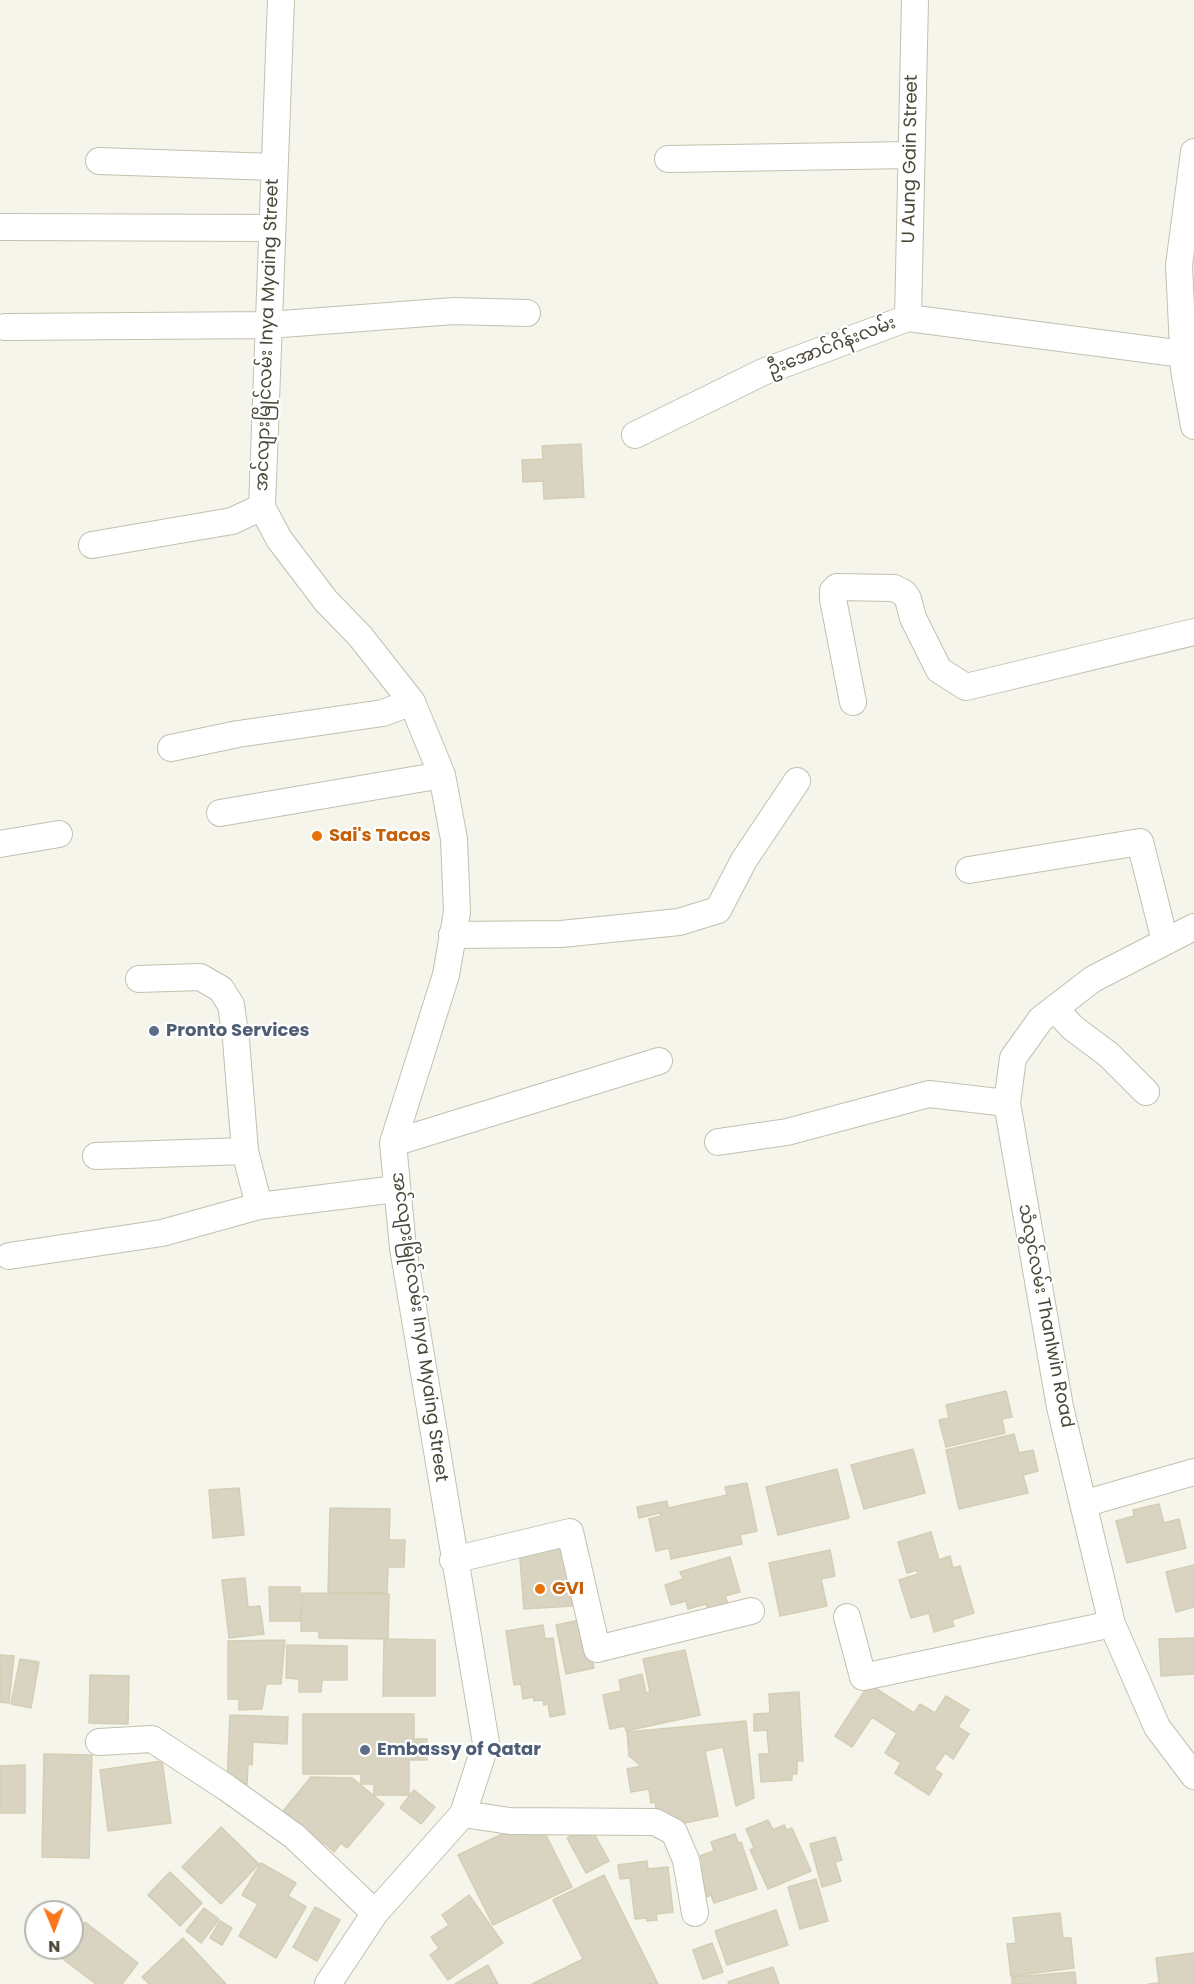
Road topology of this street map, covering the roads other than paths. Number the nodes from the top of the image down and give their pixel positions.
1 (281, 0) edge
2 (915, 0) edge
3 (1194, 152) edge
4 (910, 155) junction
5 (669, 159) dead end
6 (99, 161) dead end
7 (274, 167) junction
8 (1191, 189) edge
9 (3, 227) dead end
10 (272, 228) junction
11 (527, 313) dead end
12 (908, 318) junction
13 (269, 325) junction
14 (5, 327) dead end
15 (1183, 354) junction
16 (1194, 426) edge
17 (635, 435) dead end
18 (262, 507) junction
19 (92, 545) dead end
20 (1194, 632) edge
21 (412, 702) junction
22 (853, 702) dead end
23 (171, 748) dead end
24 (442, 775) junction
25 (797, 781) dead end
26 (220, 813) dead end
27 (59, 834) dead end
28 (0, 844) edge
29 (969, 870) dead end
30 (1194, 927) edge
31 (452, 935) junction
32 (1165, 941) junction
33 (139, 979) dead end
34 (1054, 1009) junction
35 (659, 1061) dead end
36 (1146, 1092) dead end
37 (1007, 1104) junction
38 (718, 1142) dead end
39 (393, 1143) junction
40 (245, 1151) junction
41 (96, 1156) dead end
42 (396, 1189) junction
43 (259, 1206) junction
44 (9, 1256) dead end
45 (1194, 1472) edge
46 (1083, 1504) junction
47 (453, 1560) junction
48 (751, 1611) dead end
49 (847, 1617) dead end
50 (1112, 1624) junction
51 (99, 1742) dead end
52 (1194, 1776) edge
53 (463, 1814) junction
54 (375, 1913) junction
55 (696, 1913) dead end
56 (328, 1984) edge

1 - 7 street, အင်လျားမြိုင်လမ်း Inya Myaing Street
2 - 4 street, U Aung Gain Street
3 - 8 street
4 - 5 street
4 - 12 street, U Aung Gain Street
6 - 7 street
7 - 10 street, အင်လျားမြိုင်လမ်း Inya Myaing Street
8 - 15 street
9 - 10 street
10 - 13 street, အင်လျားမြိုင်လမ်း Inya Myaing Street
11 - 13 street
12 - 15 street, ဦးအောင်ဂိန်းလမ်း
12 - 17 street, ဦးအောင်ဂိန်းလမ်း
13 - 14 street
13 - 18 street, အင်လျားမြိုင်လမ်း Inya Myaing Street
15 - 16 street
18 - 19 street
18 - 21 street, အင်လျားမြိုင်လမ်း Inya Myaing Street
20 - 22 street
21 - 23 street
21 - 24 street, အင်လျားမြိုင်လမ်း Inya Myaing Street
24 - 26 street
24 - 31 street, အင်လျားမြိုင်လမ်း Inya Myaing Street
25 - 31 street
27 - 28 street
29 - 32 street
30 - 32 street, သံလွင်လမ်း Thanlwin Road
31 - 39 street, အင်လျားမြိုင်လမ်း Inya Myaing Street
32 - 34 street, သံလွင်လမ်း Thanlwin Road
33 - 40 street
34 - 36 street
34 - 37 street, သံလွင်လမ်း Thanlwin Road
35 - 39 street
37 - 38 street
37 - 46 street, သံလွင်လမ်း Thanlwin Road
39 - 42 street, အင်လျားမြိုင်လမ်း Inya Myaing Street
40 - 41 street
40 - 43 street
42 - 43 street
42 - 47 street, အင်လျားမြိုင်လမ်း Inya Myaing Street
43 - 44 street
45 - 46 street
46 - 50 street, သံလွင်လမ်း Thanlwin Road
47 - 48 street
47 - 53 street, အင်လျားမြိုင်လမ်း Inya Myaing Street
49 - 50 street
50 - 52 street, သံလွင်လမ်း Thanlwin Road
51 - 54 street
53 - 54 street, အင်လျားမြိုင်လမ်း Inya Myaing Street
53 - 55 street
54 - 56 street, အင်လျားမြိုင်လမ်း Inya Myaing Street

